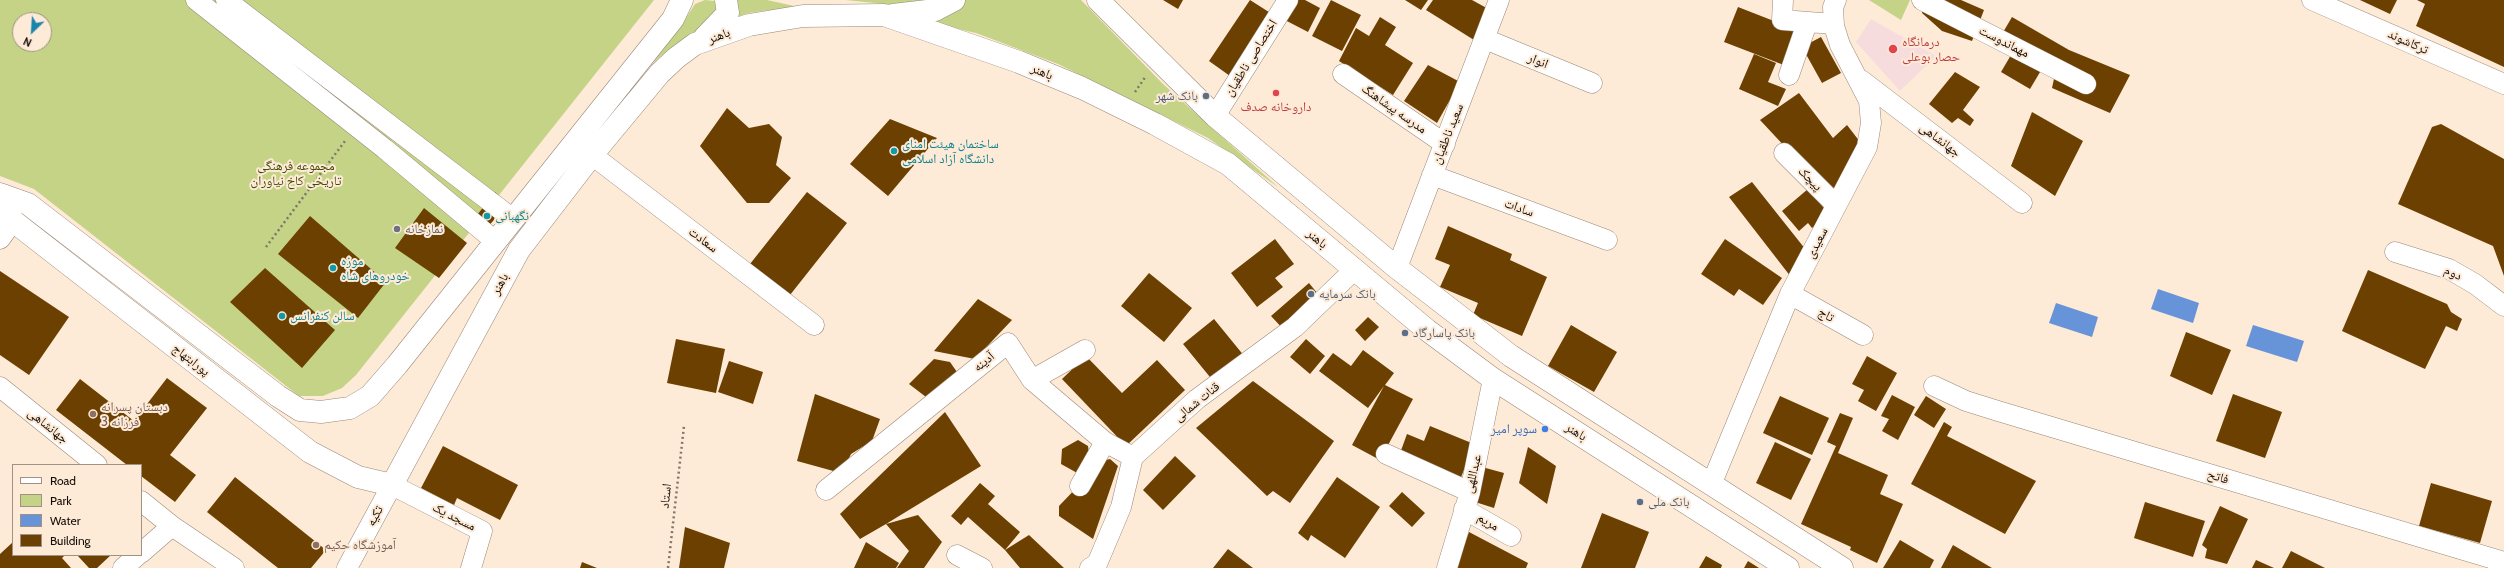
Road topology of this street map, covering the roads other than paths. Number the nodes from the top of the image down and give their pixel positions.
1 (196, 0) edge
2 (226, 0) edge
3 (694, 0) edge
4 (726, 0) edge
5 (801, 0) edge
6 (954, 0) edge
7 (1098, 0) edge
8 (1288, 0) edge
9 (1499, 0) edge
10 (1783, 0) edge
11 (1836, 0) edge
12 (1922, 0) edge
13 (2326, 3) edge
14 (678, 9) edge
15 (884, 15) junction
16 (1807, 23) junction
17 (1834, 24) junction
18 (1485, 39) junction
19 (695, 44) junction
20 (1344, 74) dead end
21 (1789, 75) dead end
22 (1858, 78) junction
23 (1592, 83) dead end
24 (2086, 84) dead end
25 (2504, 84) edge
26 (1215, 116) junction
27 (1445, 144) junction
28 (1784, 153) dead end
29 (592, 155) junction
30 (1432, 175) junction
31 (0, 194) edge
32 (2022, 203) dead end
33 (1836, 205) junction
34 (6, 219) edge
35 (513, 219) junction
36 (0, 239) edge
37 (1607, 240) dead end
38 (495, 241) junction
39 (2395, 252) dead end
40 (1397, 268) junction
41 (1354, 270) junction
42 (1790, 294) junction
43 (2504, 306) edge
44 (814, 324) dead end
45 (1863, 335) dead end
46 (1085, 350) dead end
47 (1493, 379) junction
48 (1032, 380) junction
49 (1934, 386) dead end
50 (0, 387) edge
51 (1105, 442) junction
52 (1386, 454) dead end
53 (1133, 457) junction
54 (95, 464) edge
55 (392, 485) junction
56 (1711, 485) junction
57 (1080, 486) dead end
58 (826, 490) dead end
59 (1467, 500) junction
60 (142, 502) edge
61 (172, 526) junction
62 (1511, 536) dead end
63 (142, 551) edge
64 (957, 555) dead end
65 (137, 556) edge
66 (2504, 562) edge
67 (2504, 566) edge
68 (123, 568) edge
69 (234, 568) edge
70 (347, 568) edge
71 (471, 568) edge
72 (982, 568) edge
73 (1090, 568) edge
74 (1447, 568) edge
75 (1788, 568) edge
76 (1842, 568) edge
77 (2499, 568) edge

1 - 38 street
2 - 35 street
3 - 14 main road
4 - 19 main road
5 - 15 main road
6 - 15 main road
7 - 26 main road
8 - 26 street, اختصاصی ناطقیان
9 - 18 street, سعید ناطقیان
10 - 16 street
11 - 17 street, سعیدی
12 - 24 street, مهماندوست
13 - 25 street, ترکاشوند
14 - 35 main road
15 - 19 main road, باهنر
15 - 41 main road, باهنر
16 - 17 street
16 - 21 street
17 - 22 street, سعیدی
18 - 23 street, انوار
18 - 27 street, سعید ناطقیان
19 - 29 main road, باهنر
20 - 27 street, مدرسه پیشاهنگ
22 - 32 street, جهانشاهی
22 - 33 street, سعیدی
26 - 40 main road
27 - 30 street, سعید ناطقیان
28 - 33 street, پیچک
29 - 44 street, سعادت
29 - 55 main road, باهنر
30 - 37 street, سادات
30 - 40 street, سعید ناطقیان
31 - 38 main road, پورابتهاج
33 - 42 street, سعیدی
34 - 36 street
34 - 55 main road, پورابتهاج
35 - 38 main road
39 - 43 street, دوم
40 - 56 main road
41 - 47 main road, باهنر
41 - 53 street, قنات شمالى
42 - 45 street, تاج
42 - 56 street, سعیدی
46 - 48 street
47 - 59 street, عبداللهی
47 - 75 main road, باهنر
48 - 51 street, آدینه
48 - 58 street, آدینه
49 - 66 street, فاتح
50 - 54 street, جهانشاهی
51 - 53 street, آدینه
51 - 57 street
52 - 59 street, مریم
53 - 73 street
55 - 70 street, تکیه
55 - 71 street, مسجد یک
56 - 76 main road
59 - 62 street, مریم
59 - 74 street, عبداللهی
60 - 61 street
61 - 63 street
61 - 69 street
64 - 72 street
65 - 68 street
67 - 77 main road

